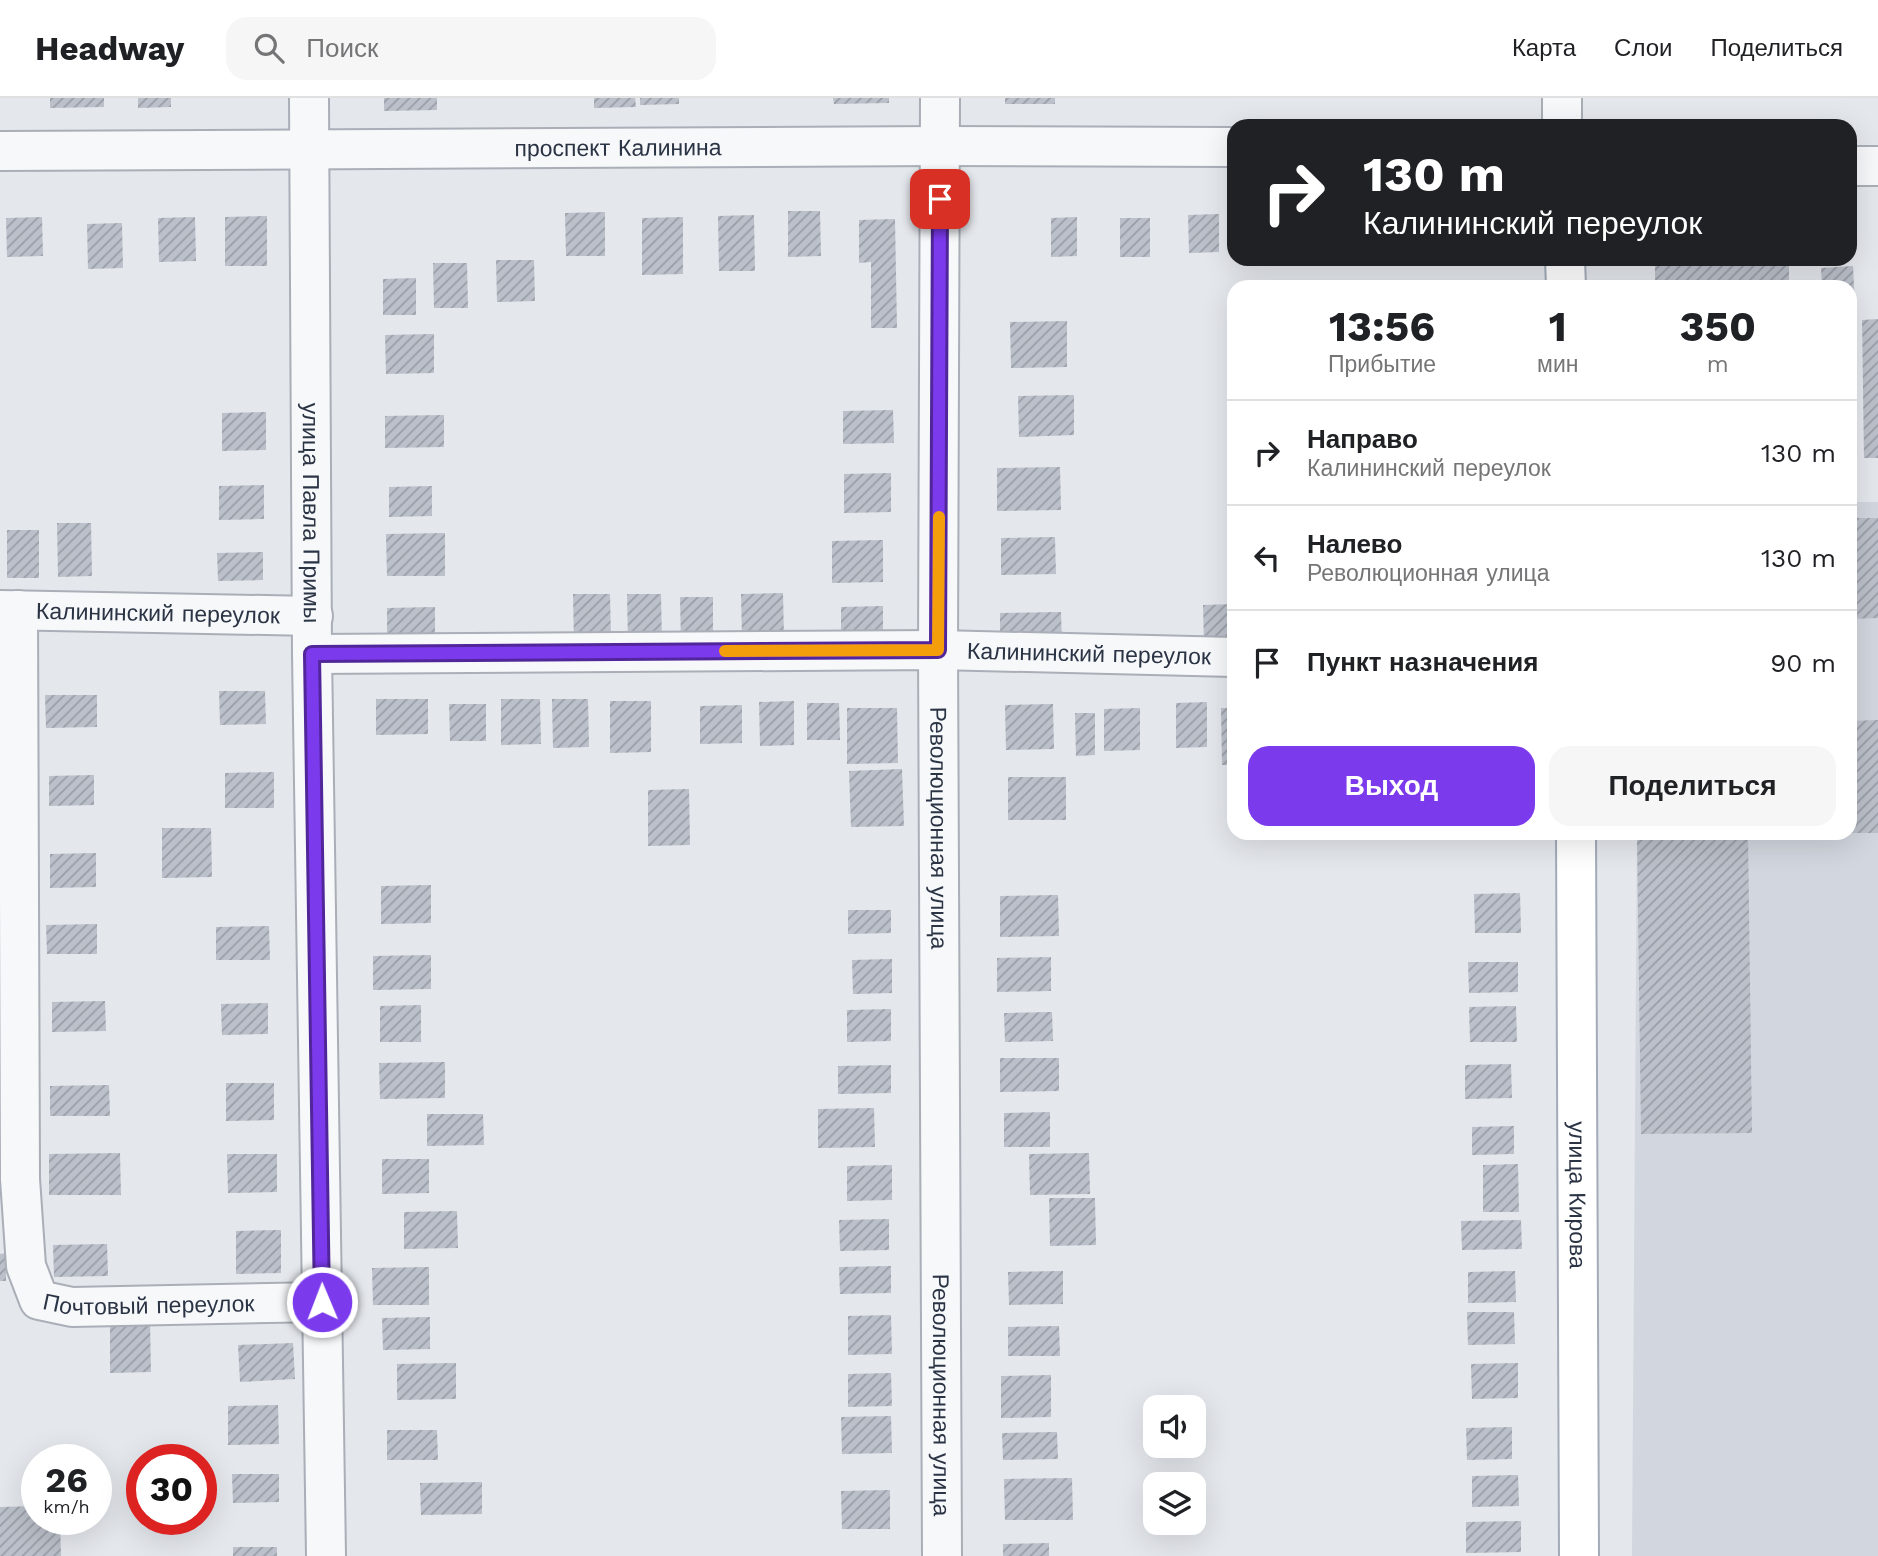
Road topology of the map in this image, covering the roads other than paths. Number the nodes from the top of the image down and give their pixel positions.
1 (309, 98) edge
2 (940, 98) edge
3 (1562, 98) edge
4 (1562, 119) edge
5 (941, 146) junction
6 (1227, 147) edge
7 (309, 150) junction
8 (0, 152) edge
9 (1857, 166) edge
10 (1878, 166) edge
11 (9, 610) edge
12 (313, 616) junction
13 (938, 650) junction
14 (312, 654) junction
15 (1227, 657) edge
16 (1576, 840) edge
17 (322, 1302) junction
18 (326, 1556) edge
19 (942, 1556) edge
20 (1579, 1556) edge

1 - 7 street, улица Павла Примы
2 - 5 street, Революционная улица
3 - 4 street
5 - 6 street, проспект Калинина
5 - 7 street, проспект Калинина
5 - 13 street, Революционная улица
7 - 8 street, проспект Калинина
7 - 12 street, улица Павла Примы
9 - 10 street
11 - 12 street, Калининский переулок
11 - 17 street, Почтовый переулок
12 - 14 street, улица Павла Примы
13 - 14 street, Калининский переулок
13 - 15 street, Калининский переулок
13 - 19 street, Революционная улица
14 - 17 street, улица Павла Примы
16 - 20 main road, улица Кирова
17 - 18 street, улица Павла Примы

